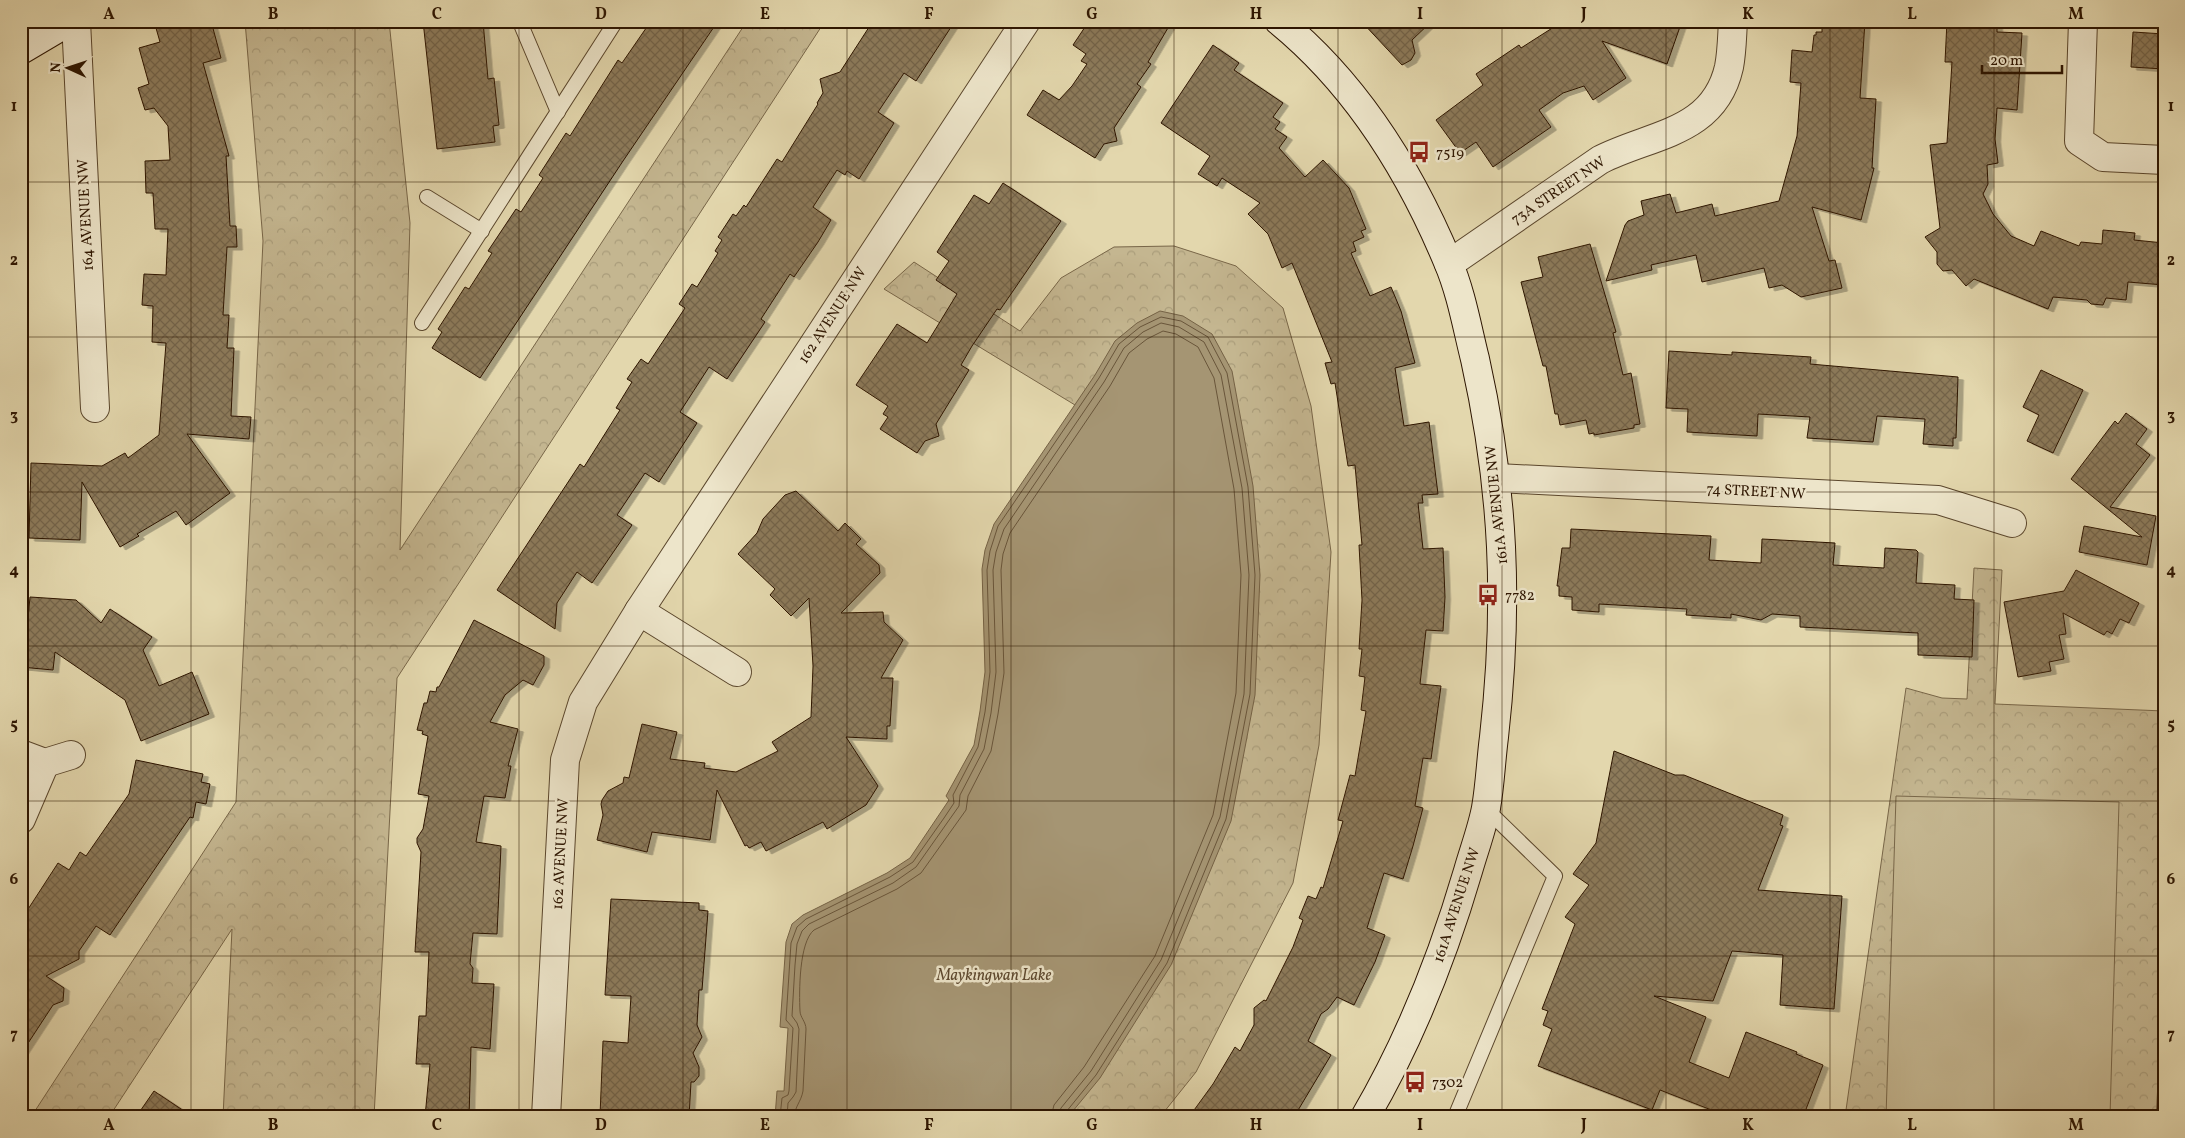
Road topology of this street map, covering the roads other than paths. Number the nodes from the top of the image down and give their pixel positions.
1 (70, 21) edge
2 (76, 21) edge
3 (522, 21) edge
4 (616, 21) edge
5 (1026, 21) edge
6 (1279, 21) edge
7 (1733, 21) edge
8 (2083, 21) edge
9 (21, 50) edge
10 (558, 112) junction
11 (2164, 160) edge
12 (427, 197) dead end
13 (482, 231) junction
14 (1449, 264) junction
15 (422, 323) dead end
16 (94, 408) dead end
17 (1497, 478) junction
18 (2012, 523) dead end
19 (639, 611) junction
20 (736, 672) dead end
21 (71, 755) dead end
22 (33, 759) edge
23 (1486, 809) junction
24 (21, 818) edge
25 (546, 1117) edge
26 (1365, 1117) edge
27 (1455, 1117) edge

1 - 9 street
2 - 16 street, 164 AVENUE NW
3 - 10 lane
4 - 10 lane
5 - 19 street, 162 AVENUE NW
6 - 14 street, 161A AVENUE NW
7 - 14 street, 73A STREET NW
8 - 11 street
10 - 13 lane
12 - 13 lane
13 - 15 lane
14 - 17 street, 161A AVENUE NW
17 - 18 street, 74 STREET NW
17 - 23 street, 161A AVENUE NW
19 - 20 street
19 - 25 street, 162 AVENUE NW
21 - 22 street
22 - 24 street
23 - 26 street, 161A AVENUE NW
23 - 27 lane

